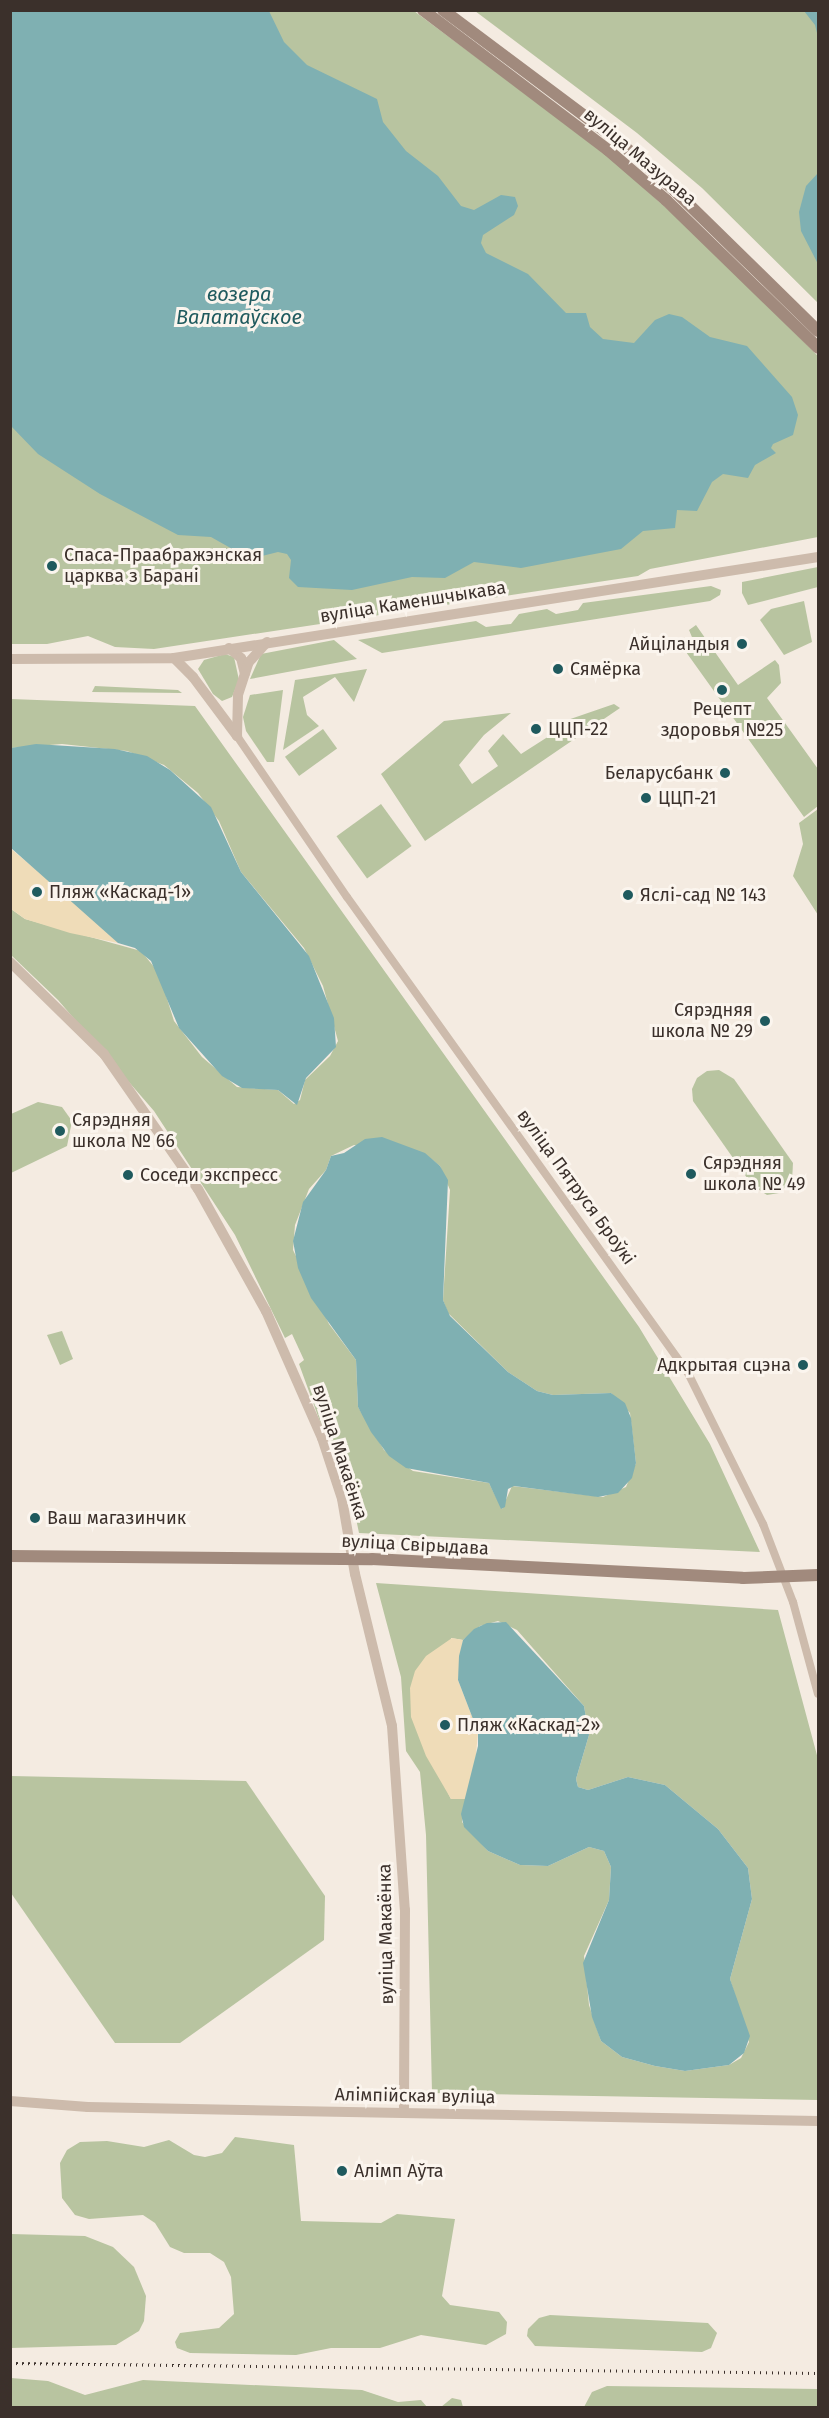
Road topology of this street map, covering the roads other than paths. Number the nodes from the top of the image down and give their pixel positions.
1 (423, 10) edge
2 (443, 10) edge
3 (819, 331) edge
4 (819, 348) edge
5 (819, 557) edge
6 (267, 642) junction
7 (229, 648) junction
8 (202, 653) junction
9 (174, 658) junction
10 (10, 659) edge
11 (245, 676) junction
12 (193, 677) junction
13 (238, 695) junction
14 (211, 702) junction
15 (237, 736) junction
16 (10, 962) edge
17 (10, 1556) edge
18 (352, 1559) junction
19 (819, 1575) edge
20 (783, 1578) junction
21 (819, 1694) edge
22 (10, 2101) edge
23 (405, 2113) junction
24 (819, 2121) edge

1 - 4 main road, вуліца Мазурава
2 - 3 main road, вуліца Мазурава
5 - 6 street, вуліца Каменшчыкава
6 - 7 street, вуліца Каменшчыкава
6 - 11 street
7 - 8 street, вуліца Каменшчыкава
7 - 11 street
8 - 9 street, вуліца Каменшчыкава
8 - 12 street
9 - 10 street, вуліца Каменшчыкава
9 - 12 street
11 - 13 street
12 - 14 street
13 - 14 street
13 - 15 street
14 - 15 street
15 - 20 street, вуліца Пятруся Броўкі
16 - 18 street, вуліца Макаёнка
17 - 18 main road, вуліца Свірыдава
18 - 20 main road, вуліца Свірыдава
18 - 23 street, вуліца Макаёнка
19 - 20 main road, вуліца Свірыдава
20 - 21 street, вуліца Пятруся Броўкі
22 - 23 street, Алімпійская вуліца
23 - 24 street, Алімпійская вуліца

